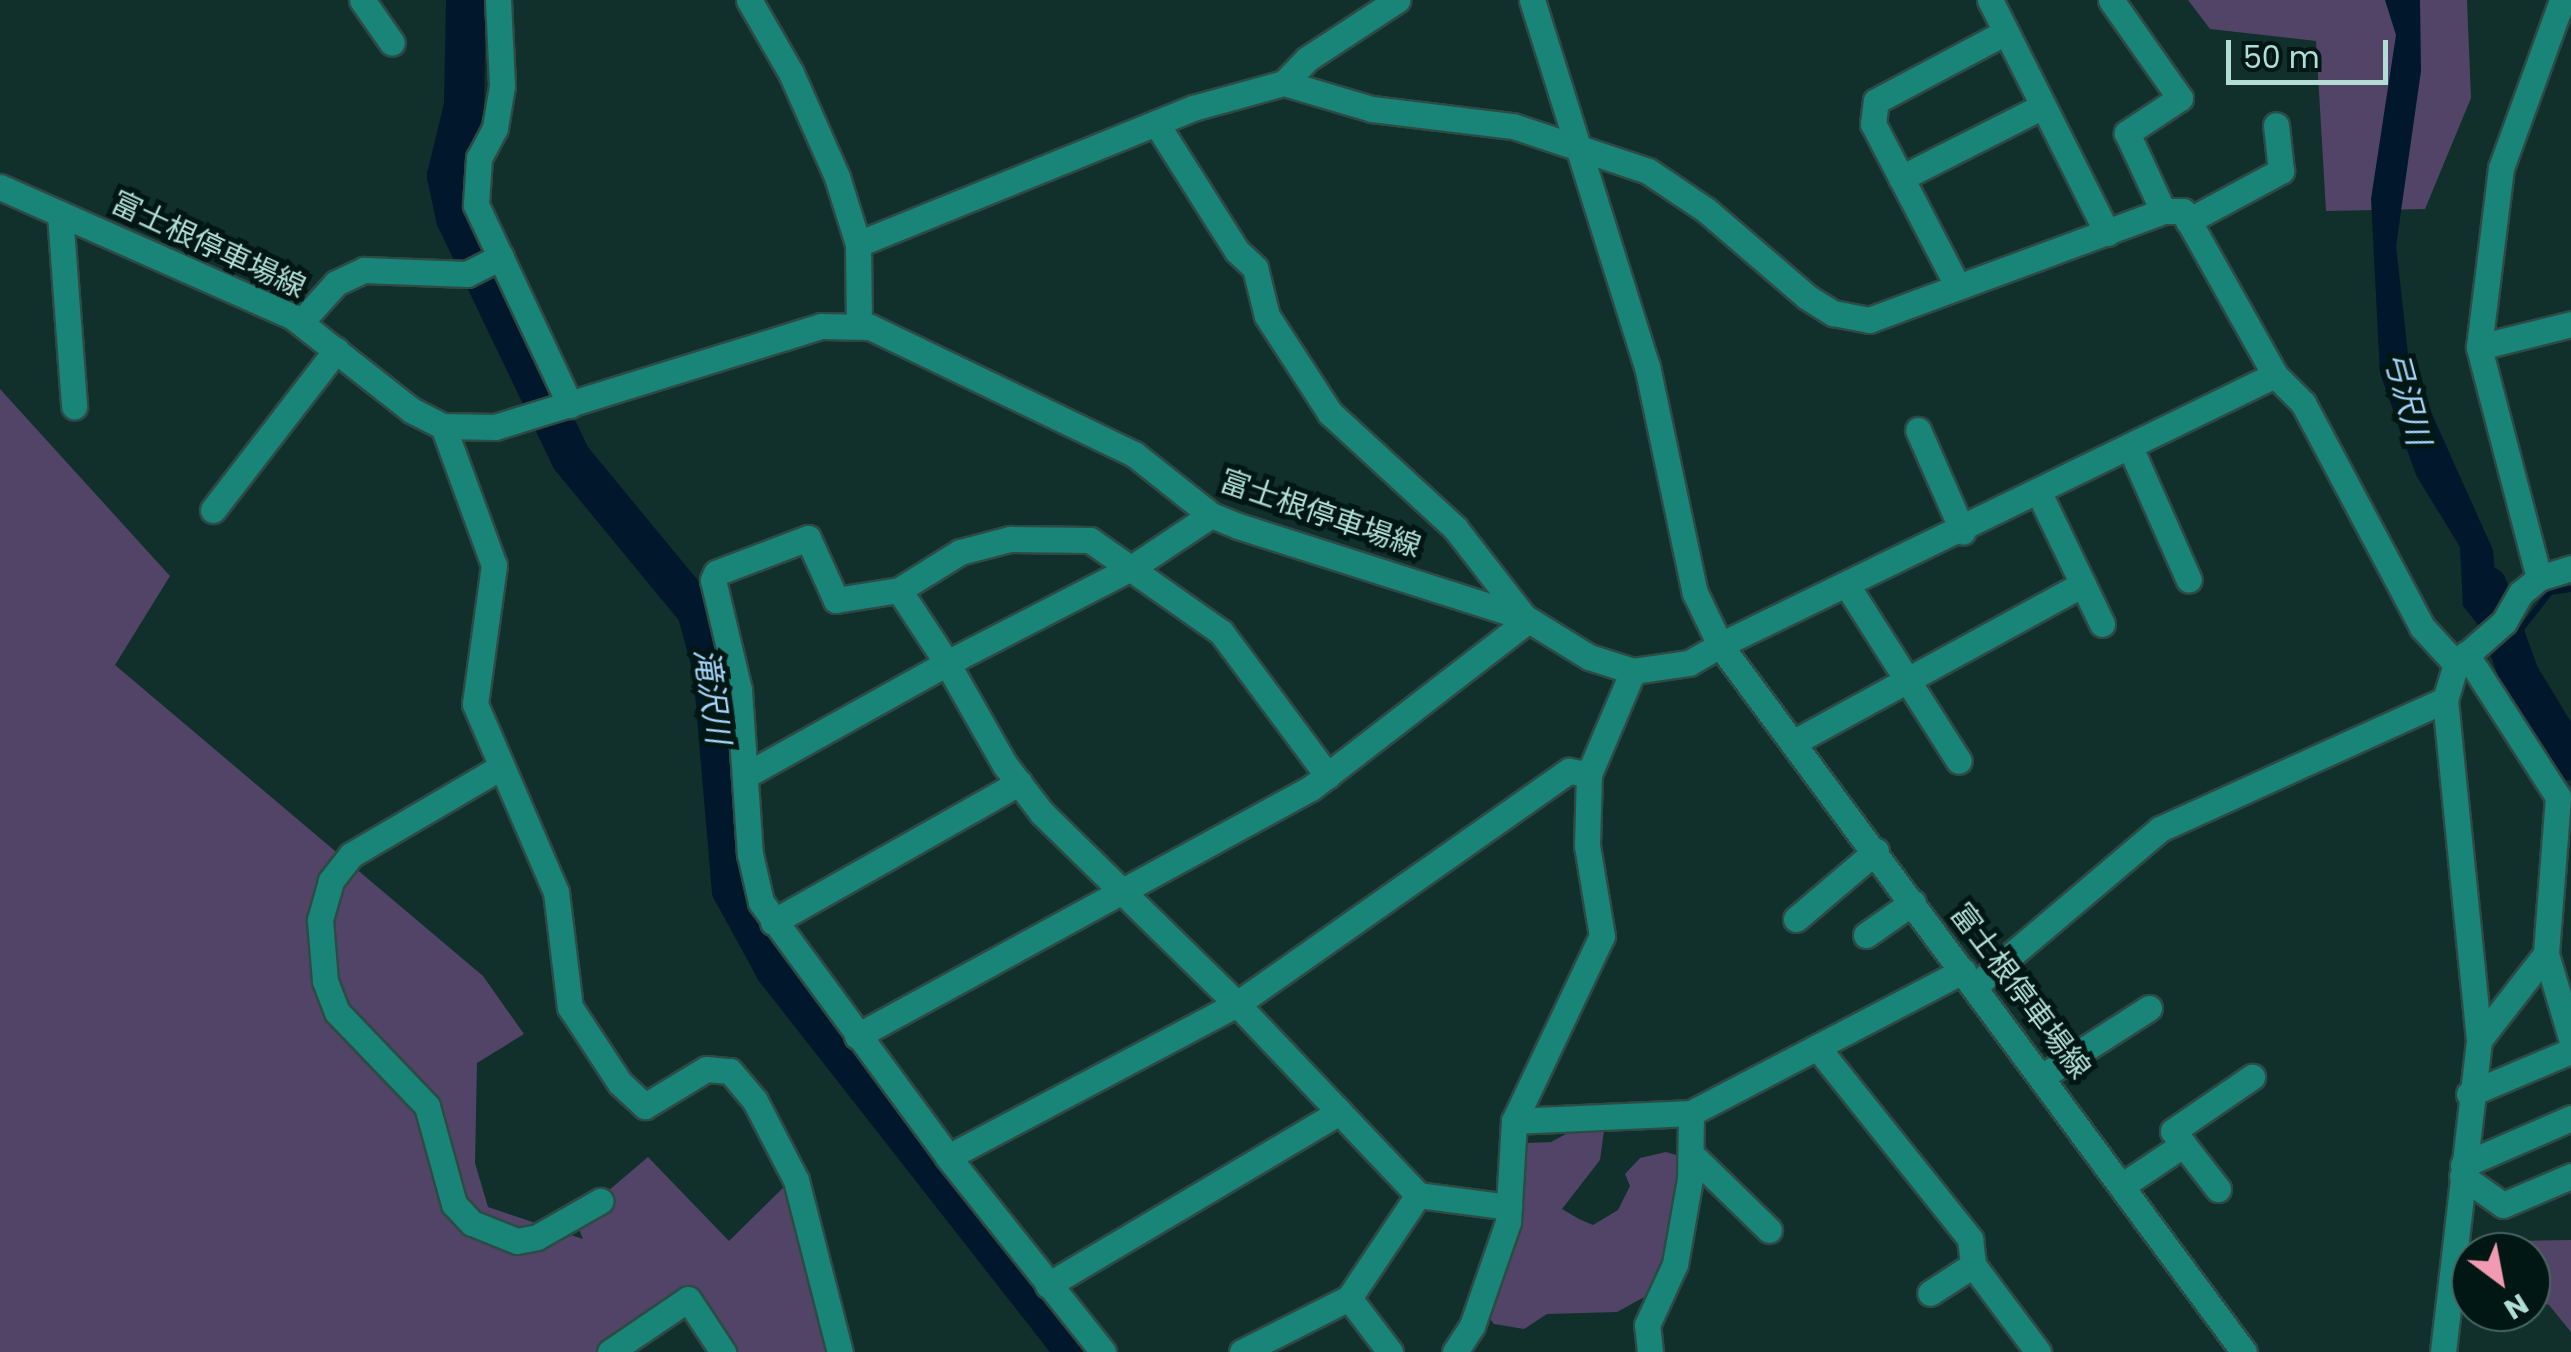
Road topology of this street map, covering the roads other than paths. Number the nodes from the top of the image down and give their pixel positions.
1 (362, 0) edge
2 (498, 0) edge
3 (749, 0) edge
4 (1397, 0) edge
5 (1532, 0) edge
6 (1990, 0) edge
7 (2111, 0) edge
8 (2562, 0) edge
9 (2006, 32) junction
10 (392, 43) dead end
11 (1284, 83) junction
12 (2043, 106) junction
13 (1156, 123) junction
14 (2276, 125) dead end
15 (1580, 144) junction
16 (1901, 178) junction
17 (0, 187) edge
18 (2163, 210) junction
19 (60, 214) junction
20 (2188, 220) junction
21 (2107, 233) junction
22 (858, 244) junction
23 (501, 257) junction
24 (1958, 287) junction
25 (300, 322) junction
26 (2571, 324) edge
27 (859, 325) junction
28 (2479, 347) junction
29 (336, 350) junction
30 (2275, 376) junction
31 (570, 405) junction
32 (74, 406) dead end
33 (443, 426) junction
34 (1918, 430) dead end
35 (2130, 447) junction
36 (2040, 495) junction
37 (212, 510) dead end
38 (1211, 515) junction
39 (1963, 532) junction
40 (1133, 567) junction
41 (2571, 568) edge
42 (2539, 578) junction
43 (2189, 580) dead end
44 (2083, 584) junction
45 (1848, 587) junction
46 (899, 590) junction
47 (1525, 619) junction
48 (2102, 624) dead end
49 (1720, 645) junction
50 (2466, 654) junction
51 (947, 663) junction
52 (1634, 671) junction
53 (1908, 682) junction
54 (2445, 700) junction
55 (1796, 741) junction
56 (1959, 761) dead end
57 (502, 767) junction
58 (1589, 774) junction
59 (746, 775) junction
60 (1328, 776) junction
61 (1019, 783) junction
62 (1876, 850) junction
63 (1117, 891) junction
64 (1913, 902) junction
65 (1796, 919) dead end
66 (773, 922) junction
67 (1866, 935) dead end
68 (2546, 954) junction
69 (1970, 978) junction
70 (2567, 1002) edge
71 (1238, 1004) junction
72 (2149, 1008) dead end
73 (858, 1036) junction
74 (2571, 1038) edge
75 (2479, 1040) junction
76 (1817, 1048) junction
77 (2571, 1051) edge
78 (2043, 1076) junction
79 (2252, 1078) dead end
80 (2470, 1094) junction
81 (1339, 1112) junction
82 (1691, 1112) junction
83 (2571, 1118) edge
84 (1514, 1121) junction
85 (2184, 1144) junction
86 (1693, 1156) junction
87 (948, 1157) junction
88 (2463, 1170) junction
89 (2571, 1176) edge
90 (2123, 1185) junction
91 (2218, 1189) dead end
92 (1418, 1194) junction
93 (600, 1201) dead end
94 (1509, 1207) junction
95 (1769, 1230) dead end
96 (1973, 1265) junction
97 (1048, 1285) junction
98 (1930, 1293) dead end
99 (1349, 1298) junction
100 (610, 1352) edge
101 (724, 1352) edge
102 (840, 1352) edge
103 (1103, 1352) edge
104 (1242, 1352) edge
105 (1390, 1352) edge
106 (1455, 1352) edge
107 (1650, 1352) edge
108 (2038, 1352) edge
109 (2244, 1352) edge
110 (2443, 1352) edge

1 - 10 street
2 - 23 street
3 - 22 street
4 - 11 street
5 - 15 street
6 - 9 street
7 - 18 street
8 - 28 street
9 - 12 street
9 - 16 street
11 - 13 street
11 - 15 street
12 - 16 street
12 - 21 street
13 - 22 street
13 - 47 street
14 - 20 street
15 - 24 street
15 - 49 street
16 - 24 street
17 - 19 street, 富士根停車場線
18 - 20 street
18 - 21 street
19 - 25 street, 富士根停車場線
19 - 32 street
20 - 30 street
21 - 24 street
22 - 27 street
23 - 25 street
23 - 31 street
25 - 29 street, 富士根停車場線
26 - 28 street
27 - 31 street, 富士根停車場線
27 - 38 street, 富士根停車場線
28 - 42 street
29 - 33 street, 富士根停車場線
29 - 37 street
30 - 35 street
30 - 50 street
31 - 33 street, 富士根停車場線
33 - 57 street
34 - 39 street
35 - 36 street
35 - 43 street
36 - 39 street
36 - 44 street
38 - 40 street
38 - 47 street, 富士根停車場線
39 - 45 street
40 - 46 street
40 - 51 street
40 - 60 street
41 - 42 street
42 - 50 street
44 - 48 street
44 - 53 street
45 - 49 street
45 - 53 street
46 - 51 street
46 - 59 street
47 - 52 street, 富士根停車場線
47 - 60 street
49 - 52 street, 富士根停車場線
49 - 55 street, 富士根停車場線
50 - 54 street
50 - 68 street
51 - 59 street
51 - 61 street
52 - 58 street
53 - 55 street
53 - 56 street
54 - 69 street
54 - 75 street
55 - 62 street, 富士根停車場線
57 - 93 street
57 - 102 street
58 - 71 street
58 - 84 street
59 - 66 street
60 - 63 street
61 - 63 street
61 - 66 street
62 - 64 street, 富士根停車場線
62 - 65 street
63 - 71 street
63 - 73 street
64 - 67 street
64 - 69 street, 富士根停車場線
66 - 73 street
68 - 70 street
68 - 75 street
69 - 76 street
69 - 78 street, 富士根停車場線
70 - 74 street
71 - 81 street
71 - 87 street
72 - 78 street
73 - 87 street
75 - 80 street
76 - 82 street
76 - 96 street
77 - 80 street
78 - 90 street, 富士根停車場線
79 - 85 street
80 - 88 street
81 - 92 street
81 - 97 street
82 - 84 street
82 - 86 street
83 - 88 street
84 - 94 street
85 - 90 street
85 - 91 street
86 - 95 street
86 - 107 street
87 - 97 street
88 - 89 street
88 - 110 street
90 - 109 street, 富士根停車場線
92 - 94 street
92 - 99 street
94 - 106 street
96 - 98 street
96 - 108 street
97 - 103 street
99 - 104 street
99 - 105 street
100 - 101 street

